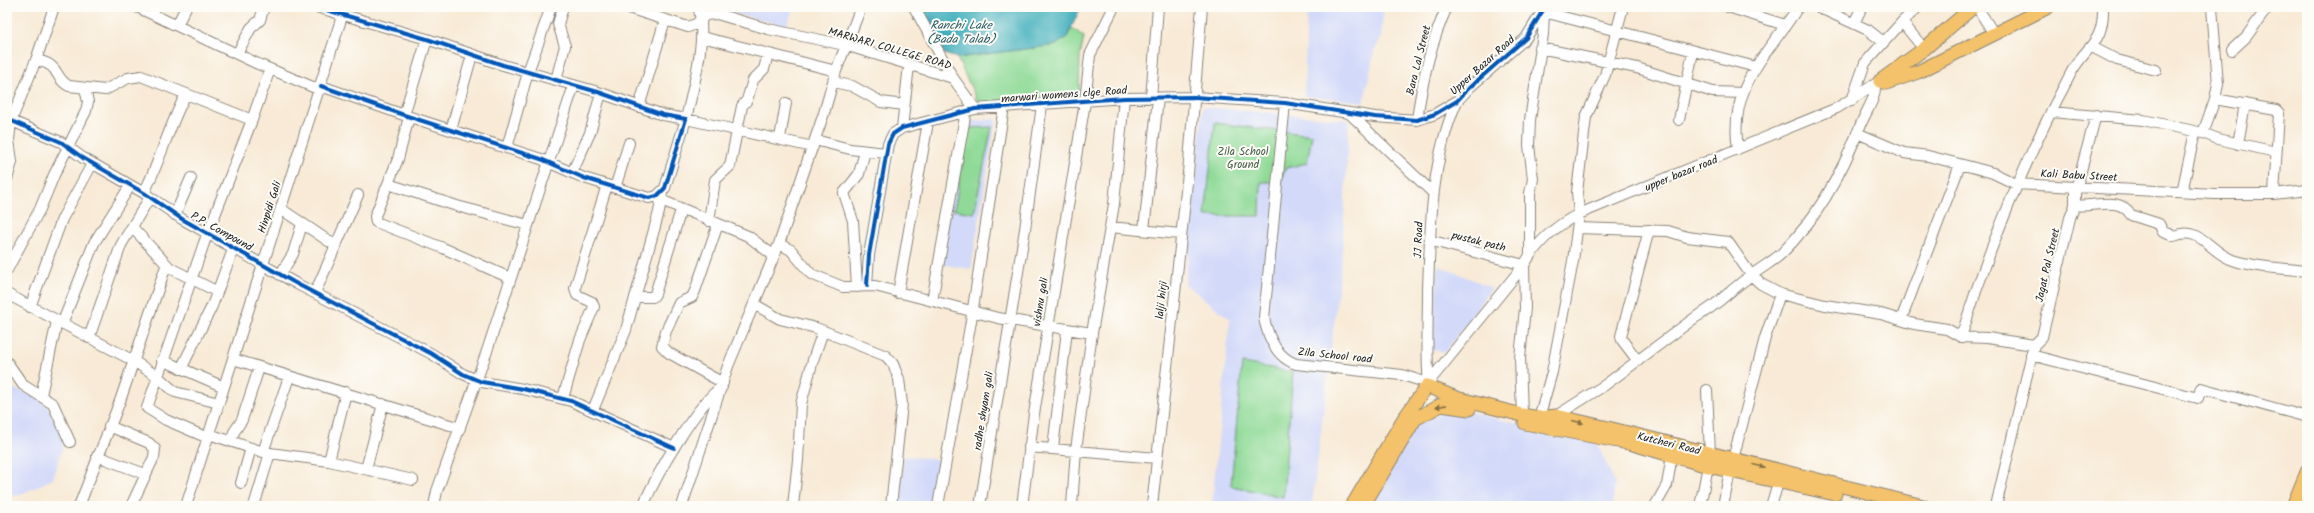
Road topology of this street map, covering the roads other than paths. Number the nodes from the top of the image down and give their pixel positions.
1 (54, 7) edge
2 (137, 7) edge
3 (186, 7) edge
4 (264, 7) edge
5 (316, 7) edge
6 (551, 7) edge
7 (563, 7) edge
8 (625, 7) edge
9 (698, 7) edge
10 (861, 7) edge
11 (914, 7) edge
12 (1114, 7) edge
13 (1158, 7) edge
14 (1202, 7) edge
15 (1447, 7) edge
16 (1623, 7) edge
17 (1728, 7) edge
18 (1798, 7) edge
19 (1818, 7) edge
20 (1862, 7) edge
21 (1918, 7) edge
22 (1973, 7) edge
23 (1977, 7) edge
24 (2048, 7) edge
25 (2103, 7) edge
26 (2212, 7) edge
27 (2268, 7) edge
28 (1545, 10) edge
29 (344, 11) edge
30 (702, 18) junction
31 (665, 20) junction
32 (1902, 22) junction
33 (1854, 23) junction
34 (177, 25) junction
35 (1785, 25) junction
36 (1616, 30) junction
37 (1994, 34) junction
38 (702, 37) junction
39 (427, 39) junction
40 (1882, 41) junction
41 (845, 45) junction
42 (2092, 47) junction
43 (1540, 48) junction
44 (1924, 49) junction
45 (2232, 50) dead end
46 (1693, 52) junction
47 (237, 54) junction
48 (768, 54) junction
49 (472, 55) junction
50 (36, 60) junction
51 (1608, 63) junction
52 (909, 65) junction
53 (1756, 67) junction
54 (270, 69) junction
55 (2156, 70) dead end
56 (836, 71) junction
57 (528, 72) junction
58 (953, 78) junction
59 (556, 80) junction
60 (833, 82) junction
61 (1877, 83) junction
62 (574, 85) junction
63 (1687, 85) junction
64 (84, 88) junction
65 (320, 88) junction
66 (601, 93) junction
67 (1743, 93) junction
68 (186, 94) junction
69 (1194, 97) junction
70 (1124, 98) junction
71 (1155, 98) junction
72 (2215, 98) junction
73 (1852, 100) junction
74 (1457, 101) junction
75 (786, 102) dead end
76 (1085, 102) junction
77 (1285, 103) junction
78 (2245, 104) junction
79 (904, 105) junction
80 (1042, 105) junction
81 (640, 107) junction
82 (1004, 107) junction
83 (970, 110) junction
84 (2051, 112) junction
85 (1350, 114) junction
86 (2096, 115) junction
87 (407, 116) junction
88 (686, 119) junction
89 (9, 120) edge
90 (252, 120) junction
91 (1417, 120) junction
92 (1679, 120) dead end
93 (928, 122) junction
94 (902, 128) junction
95 (738, 129) junction
96 (451, 130) junction
97 (1857, 133) junction
98 (2199, 133) junction
99 (780, 138) junction
100 (629, 143) dead end
101 (814, 143) junction
102 (2238, 144) junction
103 (68, 146) junction
104 (507, 148) junction
105 (1738, 149) junction
106 (865, 151) junction
107 (886, 152) junction
108 (2276, 152) junction
109 (549, 163) junction
110 (92, 164) junction
111 (1960, 165) junction
112 (572, 173) junction
113 (191, 178) dead end
114 (7, 179) edge
115 (388, 184) junction
116 (2016, 184) junction
117 (130, 186) junction
118 (611, 187) junction
119 (2077, 187) junction
120 (2307, 190) edge
121 (2182, 192) junction
122 (1433, 193) junction
123 (2274, 194) junction
124 (147, 195) junction
125 (358, 195) dead end
126 (661, 196) junction
127 (2075, 205) junction
128 (281, 209) junction
129 (681, 210) junction
130 (1579, 214) junction
131 (176, 215) junction
132 (713, 223) junction
133 (302, 224) junction
134 (528, 224) junction
135 (132, 227) junction
136 (1110, 227) junction
137 (1578, 228) junction
138 (1144, 230) junction
139 (1649, 230) junction
140 (208, 232) junction
141 (1180, 234) junction
142 (1429, 240) junction
143 (779, 244) junction
144 (336, 246) junction
145 (234, 247) junction
146 (1530, 255) junction
147 (774, 256) junction
148 (262, 265) junction
149 (1524, 265) junction
150 (166, 266) junction
151 (7, 270) edge
152 (2307, 271) edge
153 (280, 275) junction
154 (1751, 275) junction
155 (510, 278) junction
156 (191, 280) junction
157 (862, 286) junction
158 (216, 292) junction
159 (898, 292) junction
160 (315, 293) junction
161 (7, 294) edge
162 (1780, 294) junction
163 (635, 297) junction
164 (932, 301) junction
165 (754, 304) junction
166 (30, 307) junction
167 (972, 311) junction
168 (1009, 320) junction
169 (1901, 320) junction
170 (60, 323) junction
171 (1048, 327) junction
172 (823, 330) junction
173 (1067, 330) junction
174 (1092, 333) junction
175 (1961, 337) junction
176 (89, 338) junction
177 (2032, 350) junction
178 (233, 359) junction
179 (132, 360) junction
180 (162, 360) junction
181 (1638, 361) junction
182 (7, 362) edge
183 (259, 368) junction
184 (181, 369) junction
185 (157, 376) junction
186 (289, 377) junction
187 (477, 380) junction
188 (723, 385) junction
189 (224, 387) junction
190 (1426, 388) junction
191 (1707, 390) dead end
192 (346, 392) junction
193 (41, 395) junction
194 (563, 398) junction
195 (219, 404) junction
196 (383, 404) junction
197 (593, 410) junction
198 (1522, 415) junction
199 (1556, 416) junction
200 (2307, 417) edge
201 (1539, 418) junction
202 (109, 426) junction
203 (460, 428) junction
204 (208, 436) junction
205 (231, 441) junction
206 (70, 442) dead end
207 (1029, 446) junction
208 (251, 448) junction
209 (674, 448) junction
210 (1053, 448) junction
211 (1076, 450) junction
212 (266, 452) junction
213 (1672, 455) junction
214 (97, 456) junction
215 (1158, 458) junction
216 (1709, 460) junction
217 (329, 462) junction
218 (1731, 465) junction
219 (366, 469) junction
220 (2307, 472) edge
221 (145, 474) junction
222 (414, 480) dead end
223 (241, 483) dead end
224 (1778, 483) junction
225 (84, 505) edge
226 (131, 506) edge
227 (186, 506) edge
228 (254, 506) edge
229 (434, 506) edge
230 (643, 506) edge
231 (682, 506) edge
232 (793, 506) edge
233 (890, 506) edge
234 (938, 506) edge
235 (980, 506) edge
236 (1022, 506) edge
237 (1072, 506) edge
238 (1152, 506) edge
239 (1361, 506) edge
240 (1656, 506) edge
241 (1700, 506) edge
242 (1723, 506) edge
243 (1771, 506) edge
244 (1888, 506) edge
245 (1923, 506) edge
246 (1996, 506) edge
247 (2293, 506) edge

1 - 50 street
2 - 34 street
3 - 34 street
4 - 47 street
5 - 29 street
6 - 57 street
7 - 59 street
8 - 31 street, MARWARI COLLEGE ROAD
9 - 30 street
10 - 41 street
11 - 58 street
12 - 76 street, vishnu gali
13 - 71 street
14 - 69 street, lalji hirji
15 - 91 street, Bara Lal Street
16 - 36 street
17 - 35 street
18 - 35 street
19 - 33 street
20 - 33 street
21 - 32 street
22 - 44 main road, upper bazar road
23 - 37 street
24 - 37 main road
25 - 42 street
26 - 72 street
27 - 45 street
28 - 36 street
28 - 43 street
28 - 74 street, Upper Bazar Road
29 - 39 street
29 - 65 street, Hinpidi Gali
30 - 31 street, MARWARI COLLEGE ROAD
30 - 38 street
30 - 41 street, MARWARI COLLEGE ROAD
31 - 81 street
32 - 40 street
32 - 44 street
33 - 40 street
34 - 47 street
35 - 53 street
36 - 46 street
36 - 51 street
37 - 61 main road
38 - 48 street
38 - 88 street
39 - 49 street
39 - 87 street
40 - 73 street
41 - 52 street, MARWARI COLLEGE ROAD
41 - 56 street
42 - 55 street
42 - 84 street
43 - 51 street
43 - 146 street
44 - 61 main road, upper bazar road
46 - 53 street
46 - 63 street
47 - 54 street
48 - 56 street
48 - 95 street
49 - 57 street
49 - 96 street
50 - 64 street
50 - 89 street
51 - 63 street
51 - 130 street
52 - 58 street, MARWARI COLLEGE ROAD
52 - 79 street
53 - 67 street
54 - 65 street
54 - 90 street
56 - 60 street
57 - 59 street
57 - 104 street
58 - 83 street, MARWARI COLLEGE ROAD
59 - 62 street
60 - 79 street
60 - 101 street
61 - 73 street, upper bazar road
61 - 97 street
62 - 66 street
62 - 109 street
63 - 67 street
63 - 92 street
64 - 68 street
64 - 103 street
65 - 87 street
65 - 128 street, Hinpidi Gali
66 - 81 street
66 - 112 street
67 - 105 street
68 - 90 street
68 - 124 street
69 - 71 street, marwari womens clge Road
69 - 77 street, marwari womens clge Road
69 - 141 street, lalji hirji
70 - 71 street, marwari womens clge Road
70 - 76 street, marwari womens clge Road
70 - 136 street
71 - 138 street
72 - 78 street
72 - 98 street
73 - 105 street, upper bazar road
74 - 91 street, Upper Bazar Road
74 - 122 street, JJ Road
75 - 99 street
76 - 80 street, marwari womens clge Road
76 - 171 street, vishnu gali
77 - 85 street, marwari womens clge Road
77 - 190 street, Zila School road
78 - 102 street
78 - 108 street
79 - 94 street
80 - 82 street, marwari womens clge Road
80 - 168 street, radhe shyam gali
81 - 88 street
82 - 83 street, marwari womens clge Road
82 - 167 street
83 - 93 street, marwari womens clge Road
83 - 164 street
84 - 86 street
84 - 116 street
85 - 91 street, marwari womens clge Road
85 - 122 street
86 - 98 street
86 - 119 street, Jagat Pal Street
87 - 96 street
87 - 115 street
88 - 95 street
88 - 126 street
89 - 103 street, P.P. Compound
89 - 114 street
90 - 140 street
93 - 94 street, marwari womens clge Road
93 - 159 street
94 - 107 street
95 - 99 street
95 - 132 street
96 - 104 street
97 - 111 street, Kali Babu Street
97 - 154 street
98 - 102 street
98 - 121 street
99 - 101 street
100 - 118 street
101 - 106 street
101 - 143 street
102 - 108 street
103 - 110 street, P.P. Compound
103 - 151 street
104 - 109 street
105 - 130 street, upper bazar road
106 - 107 street
106 - 157 street
107 - 157 street
108 - 123 street
109 - 112 street
109 - 134 street
110 - 117 street, P.P. Compound
110 - 166 street
111 - 116 street, Kali Babu Street
111 - 169 street
112 - 118 street
113 - 131 street
115 - 134 street
115 - 155 street
116 - 119 street, Kali Babu Street
116 - 175 street
117 - 124 street, P.P. Compound
117 - 170 street
118 - 126 street
118 - 194 street
119 - 121 street, Kali Babu Street
119 - 127 street, Jagat Pal Street
120 - 123 street, Kali Babu Street
121 - 123 street, Kali Babu Street
122 - 142 street, JJ Road
124 - 131 street, P.P. Compound
124 - 135 street
125 - 144 street
126 - 129 street
126 - 163 street
127 - 152 street
127 - 177 street, Jagat Pal Street
128 - 133 street
128 - 148 street, Hinpidi Gali
129 - 132 street
129 - 163 street
130 - 137 street
130 - 146 street, upper bazar road
131 - 140 street, P.P. Compound
132 - 147 street
132 - 188 street
133 - 144 street
133 - 153 street
134 - 155 street
135 - 150 street
135 - 176 street
136 - 138 street
136 - 174 street
137 - 139 street
137 - 201 street
138 - 141 street
139 - 154 street
139 - 181 street
140 - 145 street, P.P. Compound
140 - 156 street
141 - 215 street, lalji hirji
142 - 149 street, pustak path
142 - 190 street, JJ Road
143 - 147 street
143 - 157 street
144 - 160 street
145 - 148 street, P.P. Compound
145 - 158 street
146 - 149 street, upper bazar road
147 - 165 street
148 - 153 street, P.P. Compound
148 - 178 street, Hinpidi Gali
149 - 190 street, upper bazar road
149 - 198 street
150 - 156 street
150 - 179 street
153 - 160 street, P.P. Compound
154 - 162 street
154 - 181 street
155 - 187 street
156 - 158 street
156 - 180 street
157 - 159 street
158 - 184 street
159 - 164 street
160 - 187 street, P.P. Compound
161 - 166 street
162 - 169 street
162 - 218 street
163 - 197 street
164 - 167 street
165 - 172 street
165 - 188 street
166 - 170 street
167 - 168 street
167 - 234 street
168 - 171 street
168 - 235 street, radhe shyam gali
169 - 175 street
170 - 176 street
170 - 193 street
171 - 173 street
171 - 207 street, vishnu gali
172 - 232 street
172 - 233 street
173 - 174 street
173 - 210 street
174 - 211 street
175 - 177 street
176 - 179 street
177 - 200 street
177 - 246 street, Jagat Pal Street
178 - 183 street
178 - 189 street, Hinpidi Gali
179 - 185 street
179 - 202 street
180 - 184 street
180 - 185 street
181 - 199 street
182 - 193 street
183 - 186 street
183 - 205 street
184 - 189 street
185 - 195 street
185 - 204 street
186 - 192 street
186 - 212 street
187 - 194 street, P.P. Compound
187 - 203 street
188 - 209 street
188 - 231 street
189 - 195 street, Hinpidi Gali
190 - 198 main road, Kutcheri Road
190 - 239 main road
191 - 216 street
192 - 196 street
192 - 217 street
193 - 206 street
194 - 197 street, P.P. Compound
195 - 204 street, Hinpidi Gali
196 - 203 street
196 - 219 street
197 - 209 street, P.P. Compound
198 - 201 main road, Kutcheri Road
199 - 201 main road, Kutcheri Road
199 -> 216 main road, Kutcheri Road
202 - 214 street
202 - 221 street
203 - 229 street
204 - 205 street
204 - 227 street, Hinpidi Gali
205 - 208 street
207 - 210 street
207 - 236 street, vishnu gali
208 - 212 street
208 - 223 street
209 - 230 street
210 - 211 street
211 - 215 street
211 - 237 street
212 - 217 street
212 - 228 street
213 - 216 main road
213 -> 239 main road
213 - 240 street
214 - 221 street
214 - 225 street
215 - 238 street, lalji hirji
216 - 218 main road, Kutcheri Road
216 - 241 street
217 - 219 street
218 - 224 main road
218 - 242 street
218 -> 245 main road, Kutcheri Road
219 - 222 street
220 - 247 main road
221 - 226 street
224 - 243 street
224 - 244 main road

